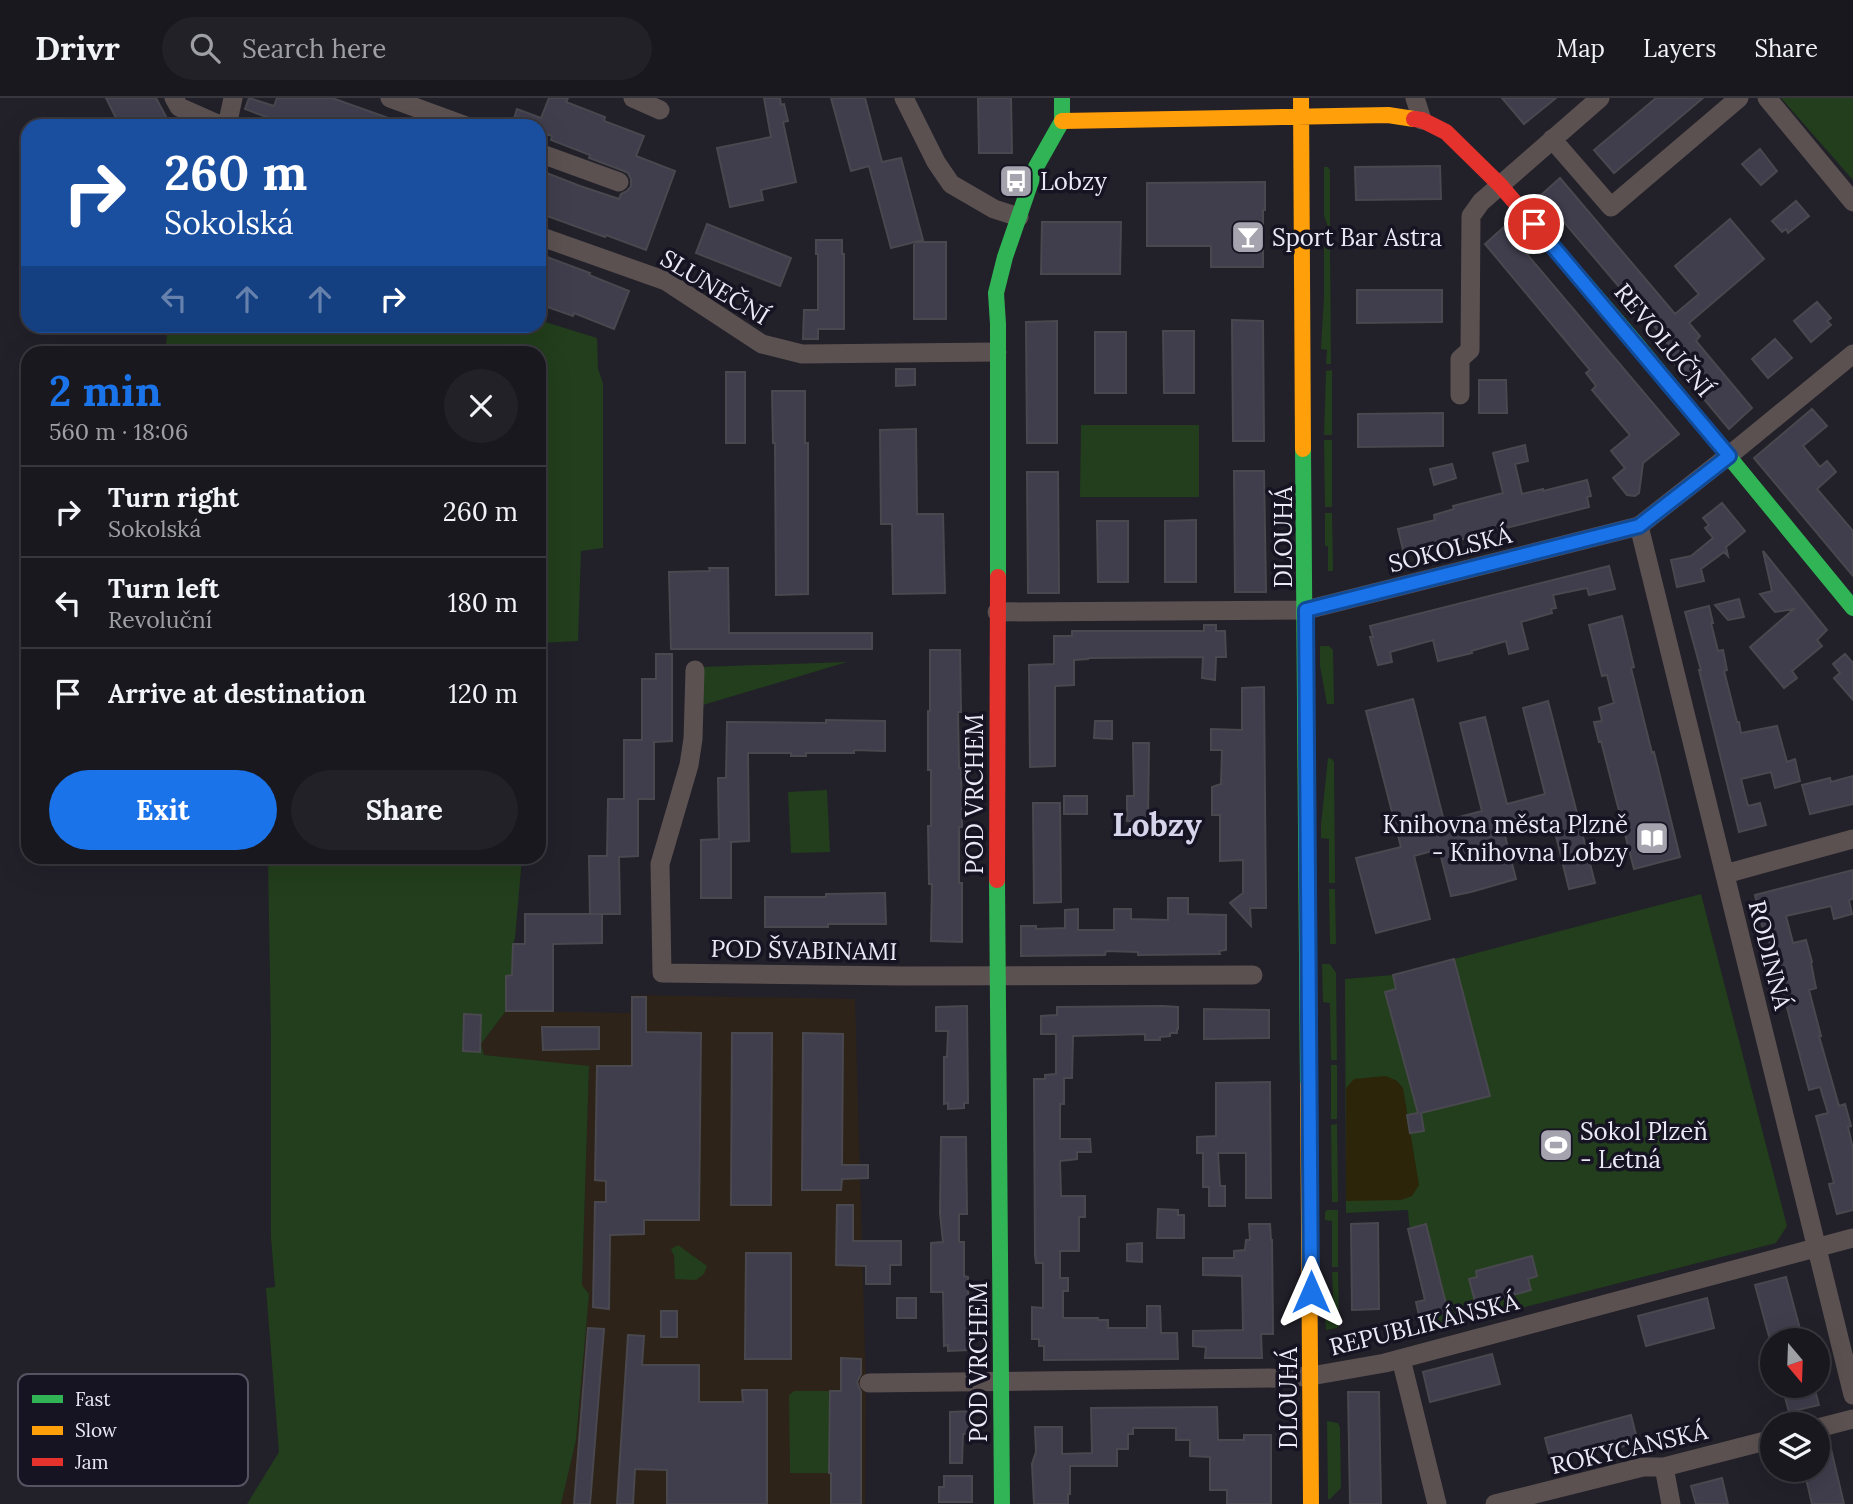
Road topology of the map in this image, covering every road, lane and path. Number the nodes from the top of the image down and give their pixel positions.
1 (174, 98) edge
2 (233, 98) edge
3 (390, 98) edge
4 (633, 98) edge
5 (904, 98) edge
6 (1062, 98) edge
7 (1301, 98) edge
8 (1415, 98) edge
9 (1600, 98) edge
10 (1739, 98) edge
11 (1766, 98) edge
12 (660, 110) dead end
13 (1302, 117) junction
14 (207, 119) edge
15 (226, 119) edge
16 (448, 119) edge
17 (1422, 120) junction
18 (1062, 121) junction
19 (1552, 139) junction
20 (546, 156) edge
21 (619, 182) dead end
22 (1500, 185) junction
23 (1853, 202) edge
24 (1019, 217) junction
25 (546, 238) edge
26 (997, 352) junction
27 (1853, 354) edge
28 (1460, 395) dead end
29 (1729, 456) junction
30 (1639, 526) junction
31 (1853, 608) edge
32 (1306, 610) junction
33 (997, 612) junction
34 (695, 670) dead end
35 (1853, 839) edge
36 (1725, 874) junction
37 (1253, 975) dead end
38 (998, 976) junction
39 (1853, 1238) edge
40 (1816, 1248) junction
41 (1401, 1359) junction
42 (1311, 1376) junction
43 (1001, 1381) junction
44 (869, 1382) dead end
45 (1853, 1395) edge
46 (1853, 1419) edge
47 (1830, 1425) edge
48 (1760, 1442) edge
49 (1664, 1467) junction
50 (1002, 1504) edge
51 (1311, 1504) edge
52 (1437, 1504) edge
53 (1496, 1504) edge
54 (1671, 1504) edge

1 - 14 street
2 - 15 street
3 - 16 street
4 - 12 street
5 - 24 street
6 - 18 street
7 - 13 street
8 - 17 street
9 - 19 street
10 - 19 street
11 - 23 street
13 - 17 street, REVOLUČNÍ
13 - 18 street, REVOLUČNÍ
13 - 32 street, DLOUHÁ
17 - 22 street, REVOLUČNÍ
18 - 24 street, POD VRCHEM
19 - 22 street
20 - 21 street
22 - 28 street
22 - 29 street, REVOLUČNÍ
24 - 26 street, POD VRCHEM
25 - 26 street, SLUNEČNÍ
26 - 33 street, POD VRCHEM
27 - 29 street, SOKOLSKÁ
29 - 30 street, SOKOLSKÁ
29 - 31 street, REVOLUČNÍ
30 - 32 street, SOKOLSKÁ
30 - 36 street, RODINNÁ
32 - 33 street, SOKOLSKÁ
32 - 42 street, DLOUHÁ
33 - 38 street, POD VRCHEM
34 - 38 street, POD ŠVABINAMI
35 - 36 street
36 - 40 street, RODINNÁ
37 - 38 street, POD ŠVABINAMI
38 - 43 street, POD VRCHEM
39 - 40 street, REPUBLIKÁNSKÁ
40 - 41 street, REPUBLIKÁNSKÁ
40 - 45 street, RODINNÁ
41 - 42 street, REPUBLIKÁNSKÁ
41 - 52 street
42 - 43 street, REPUBLIKÁNSKÁ
42 - 51 street, DLOUHÁ
43 - 44 street, REPUBLIKÁNSKÁ
43 - 50 street, POD VRCHEM
46 - 47 street
48 - 49 street, ROKYCANSKÁ
49 - 53 street, ROKYCANSKÁ
49 - 54 street

